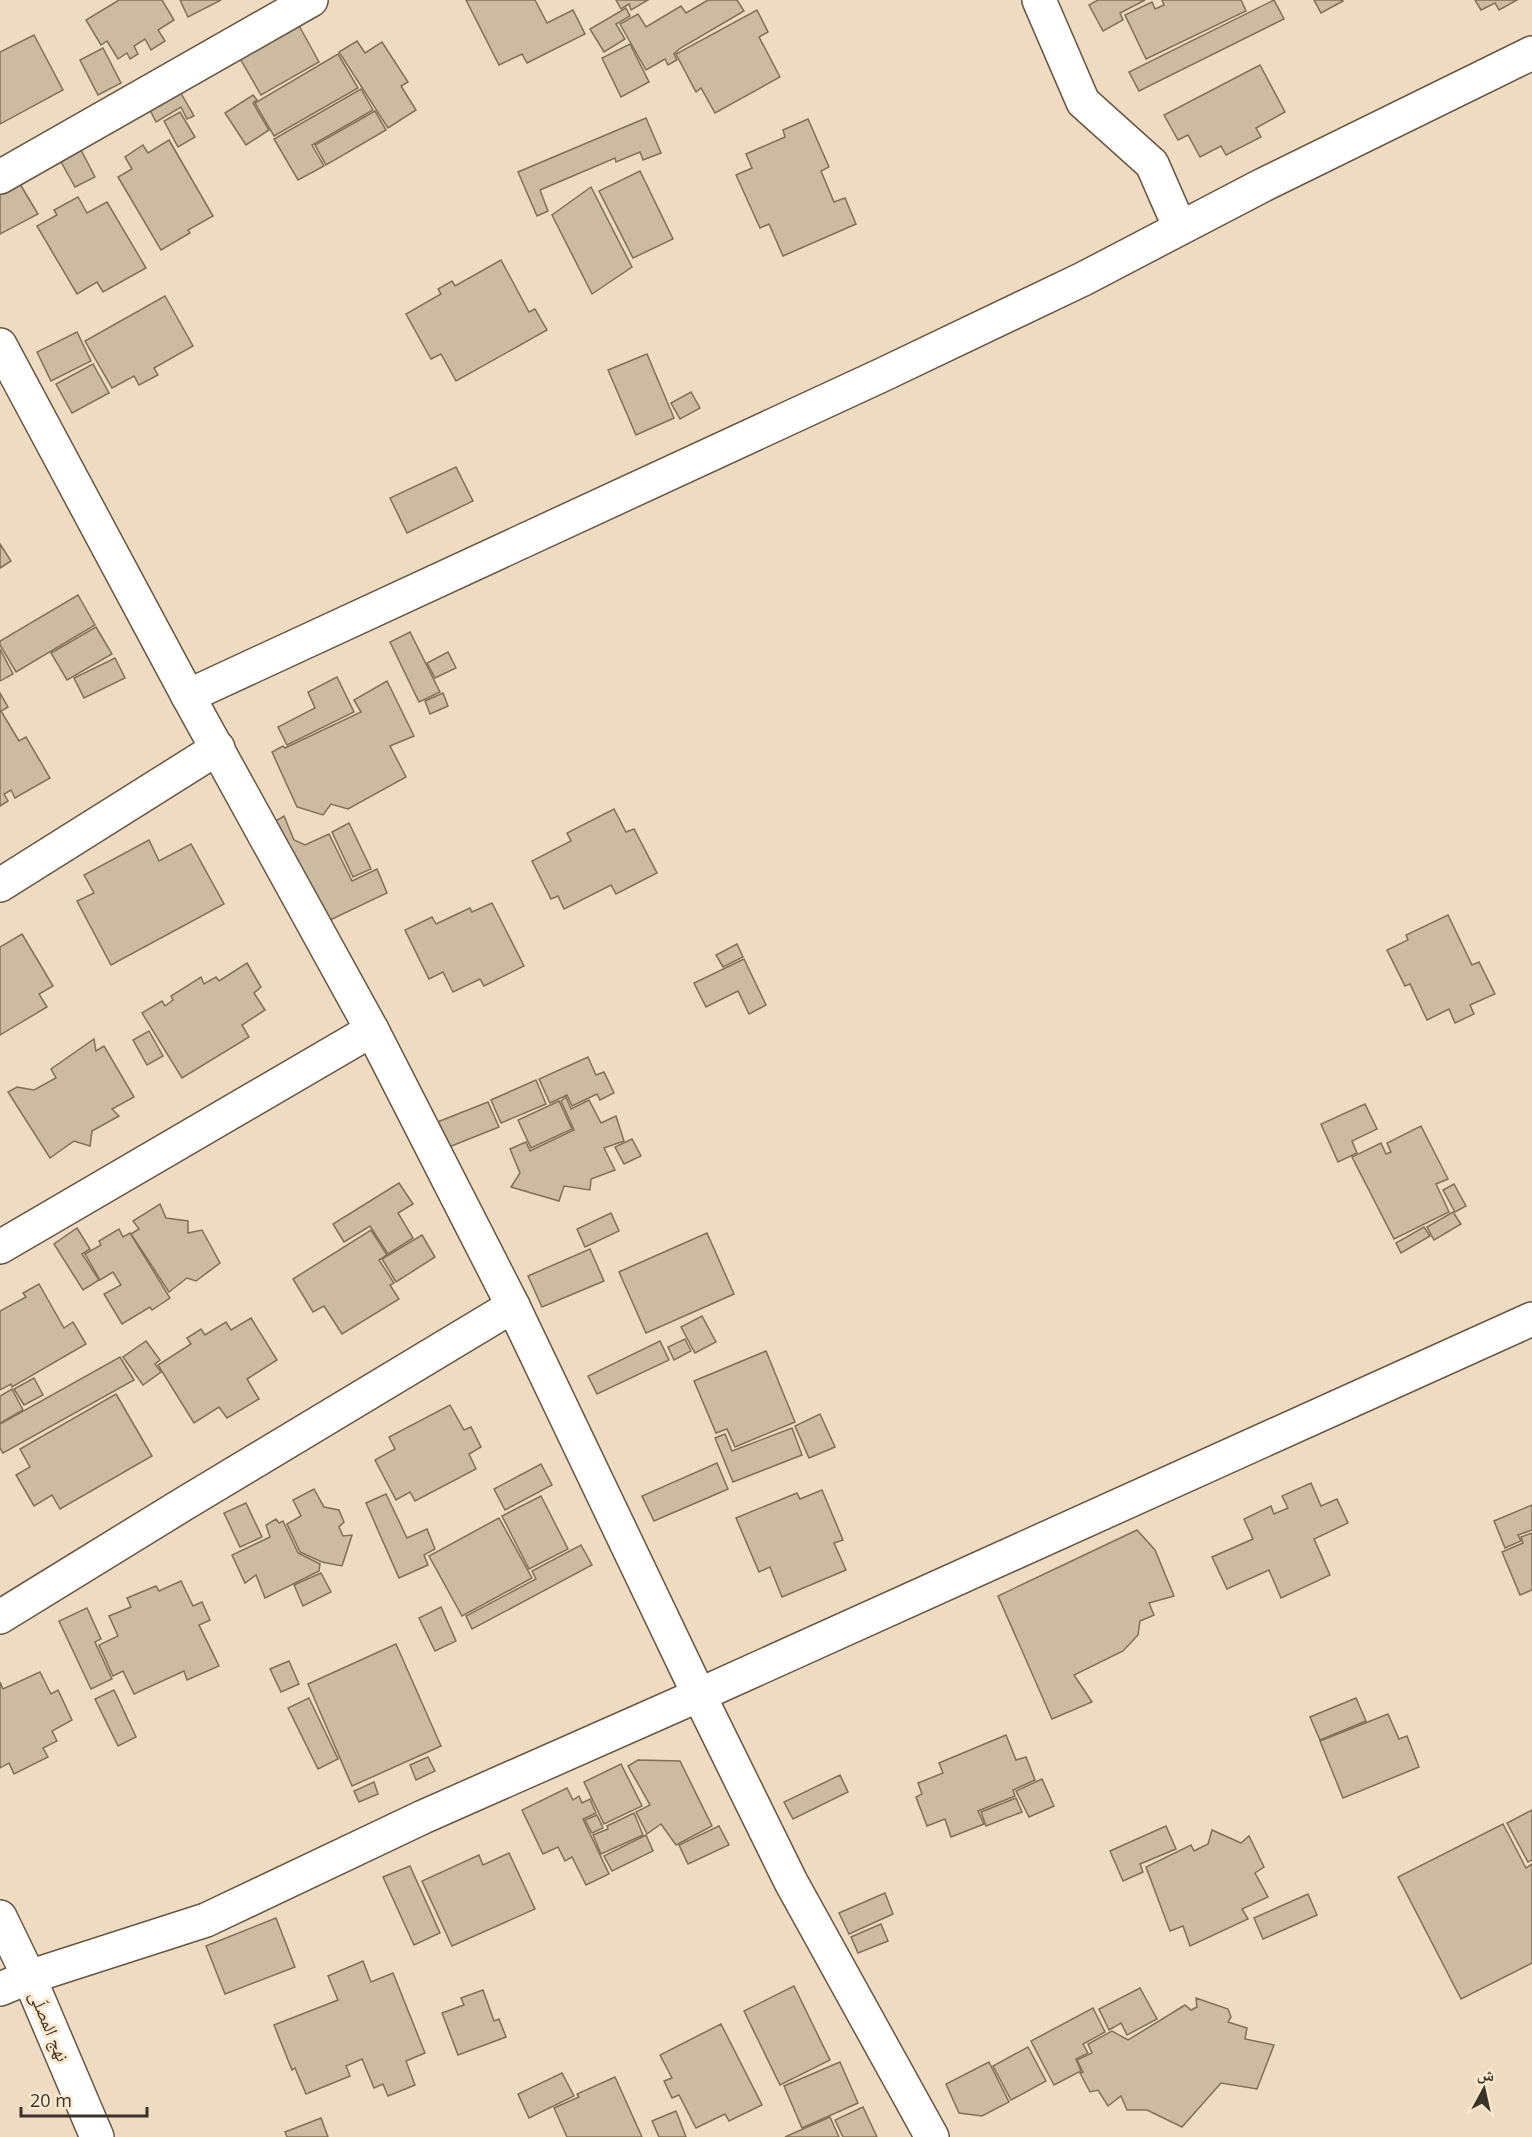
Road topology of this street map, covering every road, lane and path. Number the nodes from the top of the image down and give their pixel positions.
1 (311, 0) edge
2 (1039, 0) edge
3 (1532, 53) edge
4 (0, 177) edge
5 (1180, 228) junction
6 (0, 345) edge
7 (188, 696) junction
8 (218, 748) junction
9 (0, 885) edge
10 (372, 1030) junction
11 (0, 1247) edge
12 (513, 1306) junction
13 (1532, 1319) edge
14 (0, 1617) edge
15 (699, 1695) junction
16 (0, 1917) edge
17 (14, 1983) edge
18 (97, 2137) edge
19 (932, 2137) edge

1 - 4 street
2 - 5 street
3 - 5 street
5 - 7 street
6 - 7 street
7 - 8 street
8 - 9 street
8 - 10 street
10 - 11 street
10 - 12 street
12 - 14 street
12 - 15 street
13 - 15 street
15 - 17 street
15 - 19 street
16 - 17 street, نهج المصلّى
17 - 18 street, نهج المصلّى

